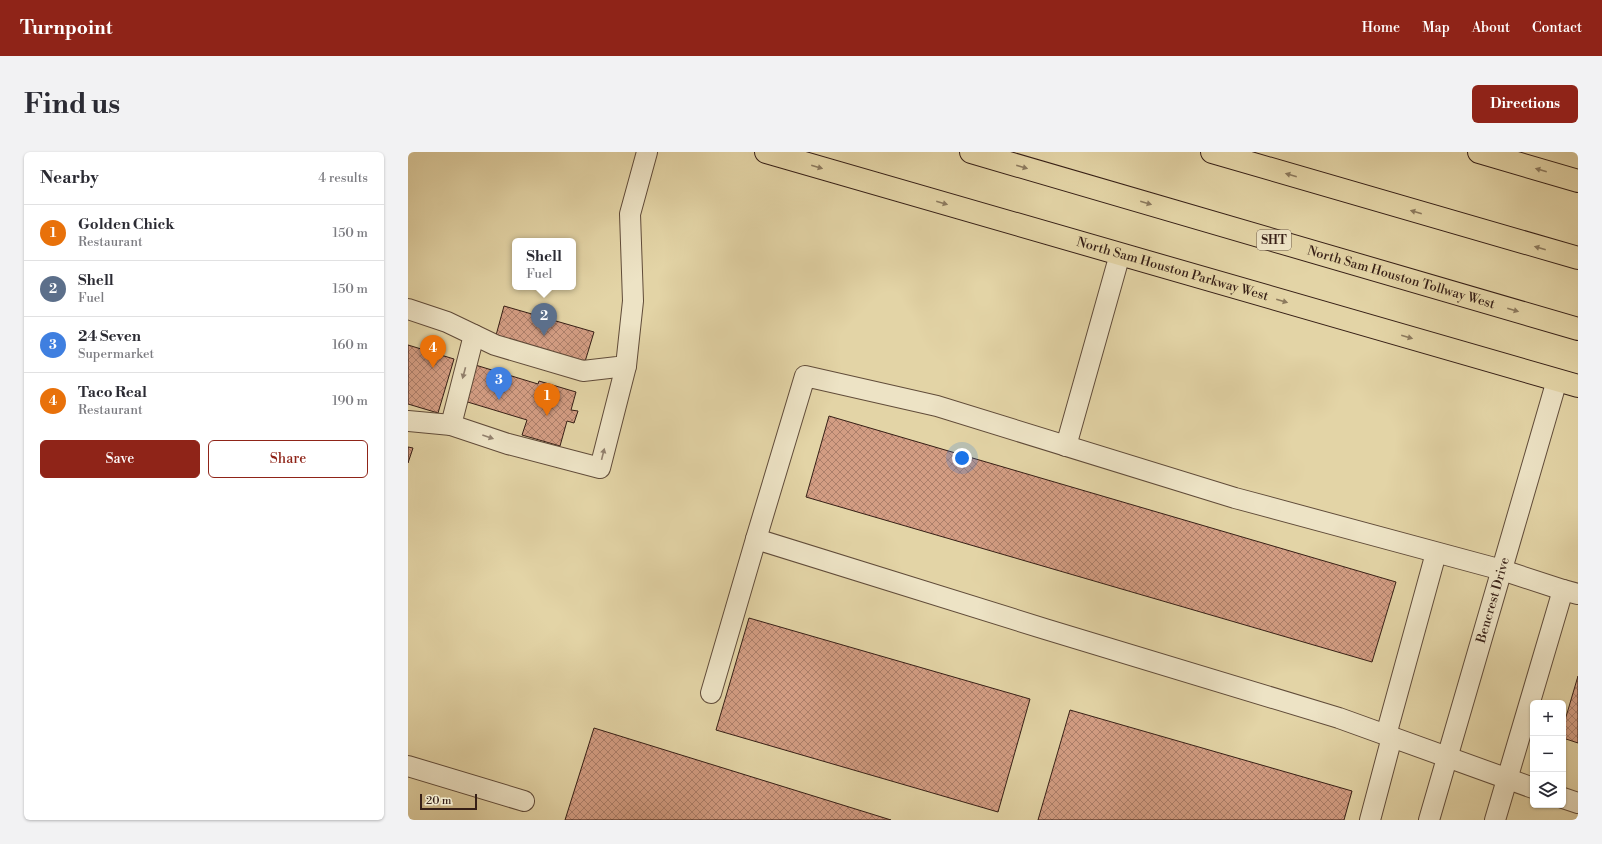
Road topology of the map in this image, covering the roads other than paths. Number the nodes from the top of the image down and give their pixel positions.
1 (647, 152) edge
2 (766, 152) edge
3 (971, 152) edge
4 (1212, 152) edge
5 (1479, 152) edge
6 (1578, 181) edge
7 (1120, 254) junction
8 (1578, 258) edge
9 (408, 309) edge
10 (1578, 329) edge
11 (474, 335) junction
12 (626, 366) junction
13 (1557, 380) junction
14 (1578, 386) edge
15 (408, 421) edge
16 (451, 425) junction
17 (1066, 446) junction
18 (756, 539) junction
19 (1436, 553) junction
20 (1502, 570) junction
21 (1571, 592) edge
22 (711, 693) dead end
23 (1389, 736) junction
24 (1447, 757) junction
25 (408, 766) edge
26 (1507, 780) junction
27 (1530, 787) edge
28 (1566, 799) edge
29 (524, 801) dead end
30 (1578, 803) edge
31 (1370, 820) edge
32 (1429, 820) edge
33 (1495, 820) edge

1 - 12 lane
2 -> 7 main road, North Sam Houston Parkway West
3 -> 10 main road, North Sam Houston Tollway West / SHT
8 -> 4 main road
6 -> 5 main road
7 -> 13 main road, North Sam Houston Parkway West
7 - 17 lane
9 - 11 lane
11 - 12 lane
11 -> 16 lane
16 -> 12 lane
13 - 14 main road, North Sam Houston Parkway West
13 - 20 lane, Bencrest Drive
15 - 16 lane
17 - 18 lane
17 - 19 lane
18 - 22 lane
18 - 23 lane
19 - 20 lane
19 - 23 lane
20 - 21 lane
20 - 24 lane, Bencrest Drive
21 - 26 lane
23 - 24 lane
23 - 31 lane
24 - 26 lane
24 - 32 lane, Bencrest Drive
25 - 29 lane
26 - 27 lane
26 - 33 lane
28 - 30 lane

